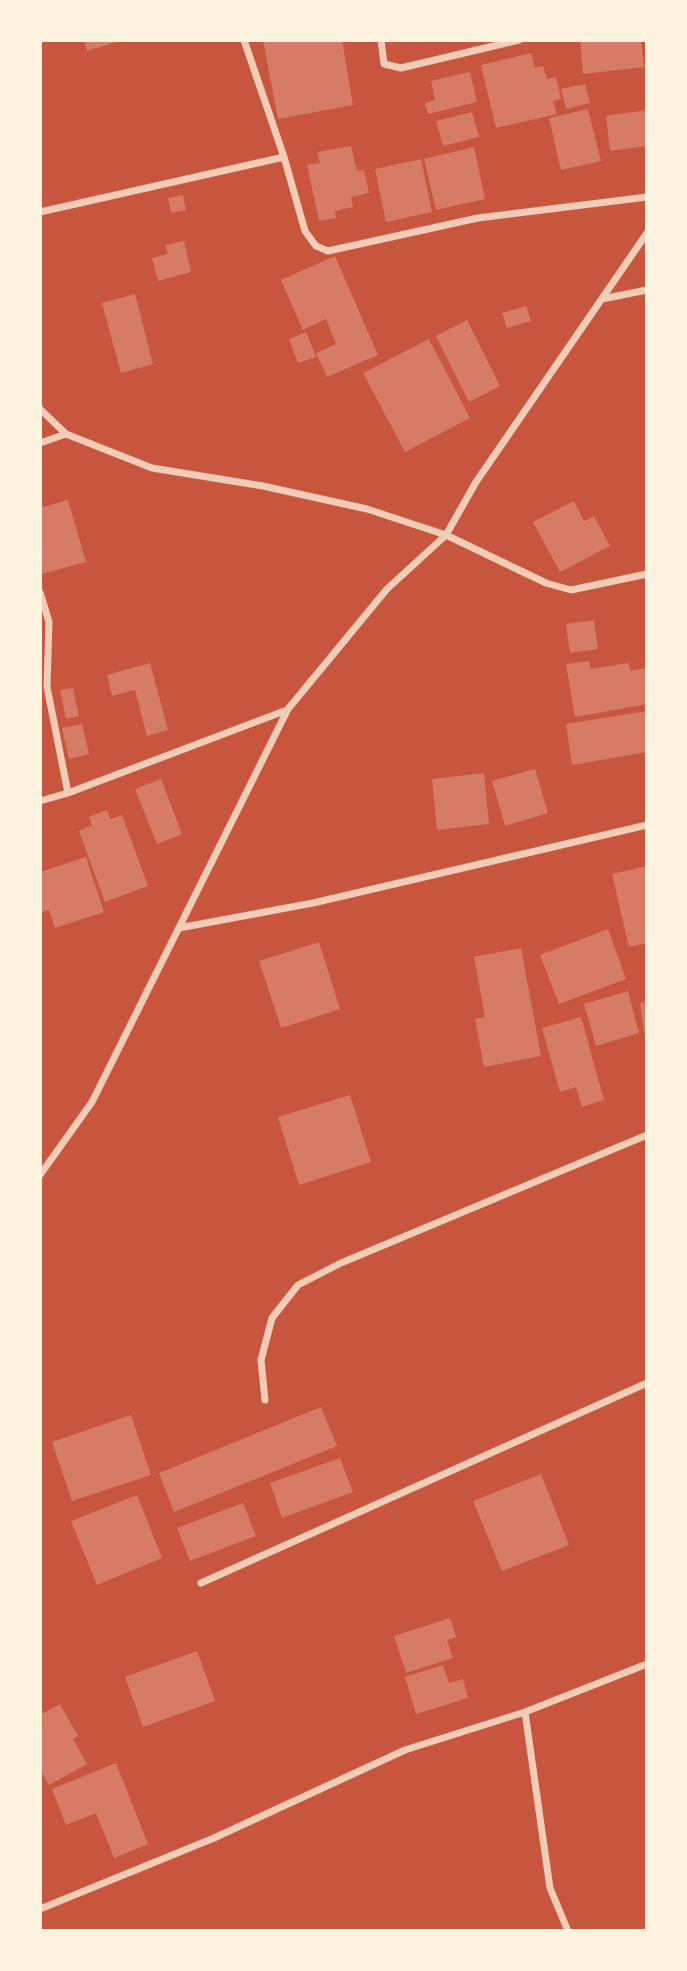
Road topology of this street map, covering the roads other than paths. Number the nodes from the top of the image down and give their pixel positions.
1 (244, 40) edge
2 (381, 40) edge
3 (519, 40) edge
4 (284, 157) junction
5 (647, 197) edge
6 (40, 212) edge
7 (647, 233) edge
8 (647, 290) edge
9 (602, 299) junction
10 (40, 409) edge
11 (66, 434) junction
12 (40, 443) edge
13 (446, 535) junction
14 (647, 574) edge
15 (40, 592) edge
16 (288, 709) junction
17 (68, 793) junction
18 (40, 801) edge
19 (647, 825) edge
20 (179, 928) junction
21 (647, 1135) edge
22 (40, 1175) edge
23 (647, 1383) edge
24 (265, 1401) dead end
25 (201, 1583) dead end
26 (647, 1664) edge
27 (525, 1712) junction
28 (40, 1909) edge
29 (568, 1931) edge

1 - 4 street
2 - 3 street
4 - 5 street
4 - 6 street
7 - 9 street
8 - 9 street
9 - 13 street
10 - 11 street
11 - 12 street
11 - 13 street
13 - 14 street
13 - 16 street
15 - 17 street
16 - 17 street
16 - 20 street
17 - 18 street
19 - 20 street
20 - 22 street
21 - 24 street
23 - 25 street
26 - 27 street
27 - 28 street
27 - 29 street

